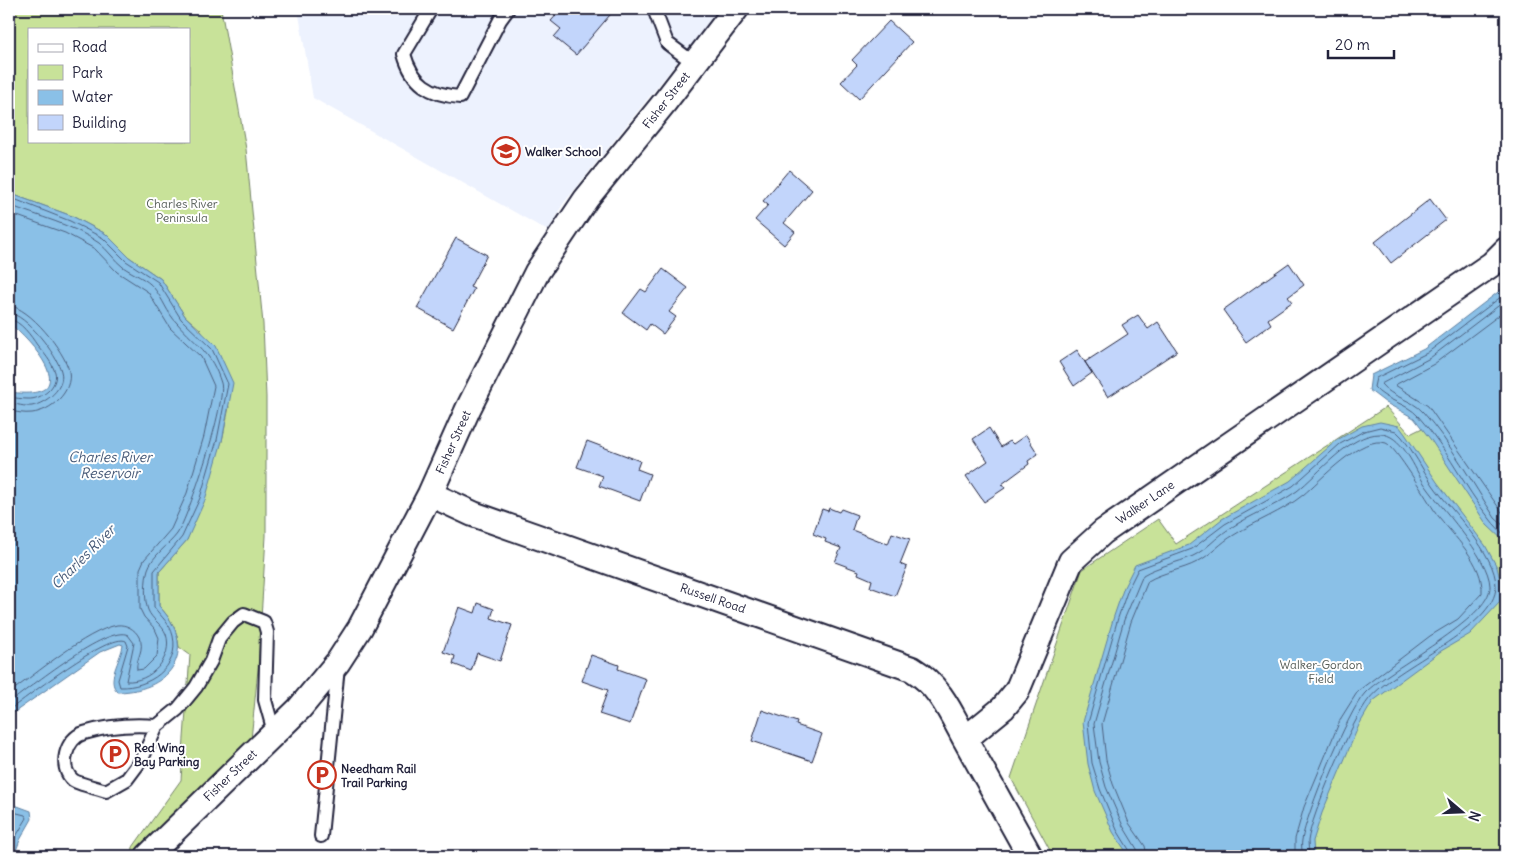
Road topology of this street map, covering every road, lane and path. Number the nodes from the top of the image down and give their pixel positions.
1 (431, 9) edge
2 (508, 9) edge
3 (654, 9) edge
4 (736, 9) edge
5 (694, 63) junction
6 (1506, 250) edge
7 (430, 494) junction
8 (338, 662) junction
9 (157, 726) junction
10 (274, 732) junction
11 (965, 739) junction
12 (321, 836) dead end
13 (148, 856) edge
14 (1030, 856) edge

1 - 2 lane
3 - 5 lane
4 - 5 street, Fisher Street
5 - 7 street, Fisher Street
6 - 11 street, Walker Lane
7 - 8 street, Fisher Street
7 - 11 street, Russell Road
8 - 10 street, Fisher Street
8 - 12 lane
9 - 9 lane
9 - 10 lane
10 - 13 street, Fisher Street
11 - 14 street

